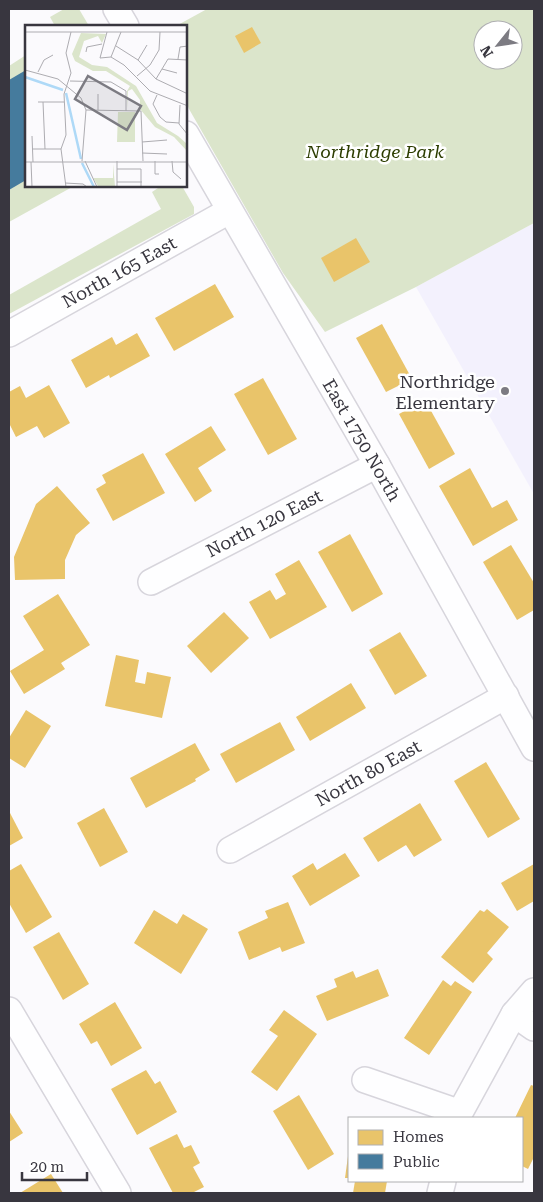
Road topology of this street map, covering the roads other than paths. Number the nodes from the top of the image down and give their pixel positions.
1 (116, 9) edge
2 (125, 25) edge
3 (188, 138) edge
4 (230, 211) junction
5 (9, 334) edge
6 (377, 465) junction
7 (151, 582) dead end
8 (506, 696) junction
9 (534, 748) edge
10 (230, 850) dead end
11 (534, 991) edge
12 (9, 1010) edge
13 (524, 1021) edge
14 (365, 1080) dead end
15 (457, 1115) edge
16 (118, 1193) edge

1 - 2 street
3 - 4 street, East 1750 North
4 - 5 street, North 165 East
4 - 6 street, East 1750 North
6 - 7 street, North 120 East
6 - 8 street, East 1750 North
8 - 9 street, East 1750 North
8 - 10 street, North 80 East
11 - 13 street
12 - 16 street
13 - 15 street
14 - 15 street

